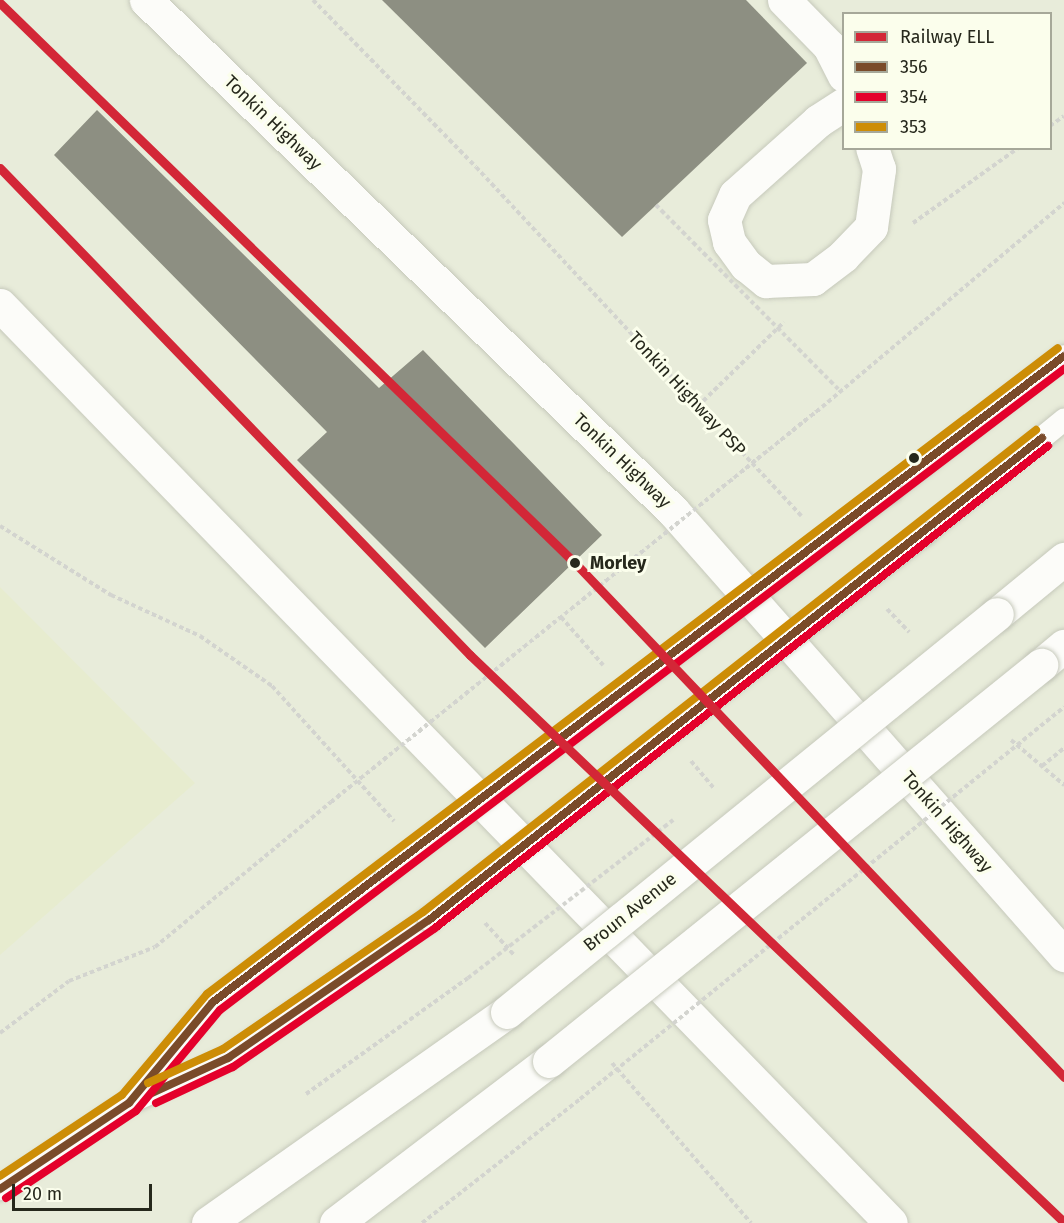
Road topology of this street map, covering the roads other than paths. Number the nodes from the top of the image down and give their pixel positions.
1 (146, 0) edge
2 (784, 0) edge
3 (842, 73) edge
4 (842, 105) edge
5 (873, 150) edge
6 (0, 305) edge
7 (1064, 356) edge
8 (1064, 420) edge
9 (1064, 559) edge
10 (1052, 656) edge
11 (1064, 955) edge
12 (129, 1103) junction
13 (0, 1189) edge
14 (208, 1223) edge
15 (336, 1223) edge
16 (891, 1223) edge

1 - 11 main road, Tonkin Highway
2 - 3 main road
4 - 5 main road
6 - 16 main road
7 - 12 lane, bridge
8 - 12 lane, bridge
9 - 14 main road, Broun Avenue, bridge
10 - 15 main road, bridge
12 - 13 lane

